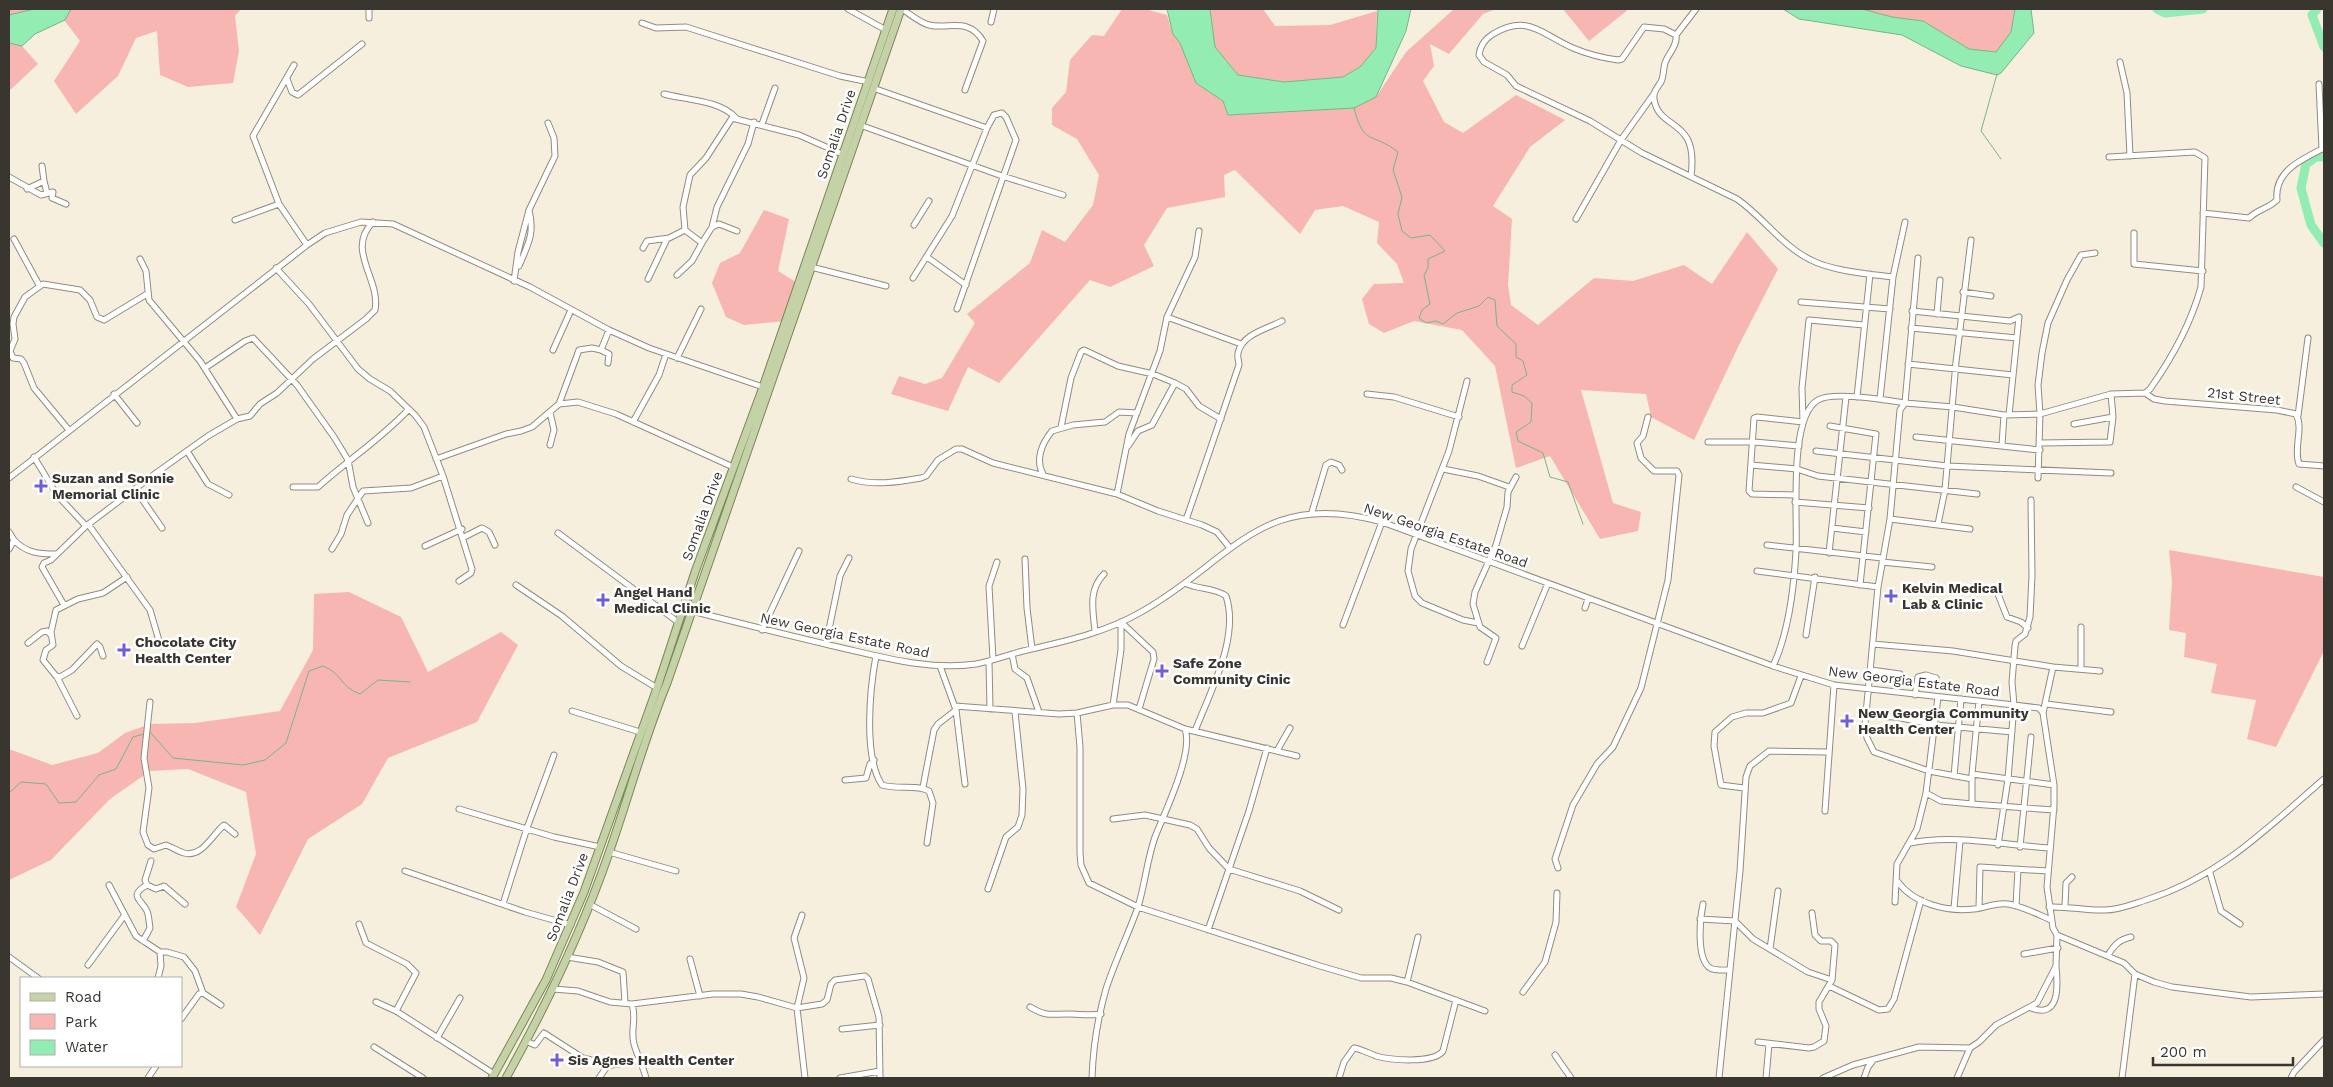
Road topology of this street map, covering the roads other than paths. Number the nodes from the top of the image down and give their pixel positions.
1 (369, 9) edge
2 (848, 9) edge
3 (893, 9) edge
4 (902, 9) edge
5 (994, 9) edge
6 (1696, 9) edge
7 (369, 18) dead end
8 (991, 22) dead end
9 (642, 23) dead end
10 (886, 30) junction
11 (1676, 35) junction
12 (362, 44) dead end
13 (2120, 62) dead end
14 (294, 65) dead end
15 (287, 79) junction
16 (872, 84) junction
17 (2319, 84) dead end
18 (775, 88) dead end
19 (965, 90) dead end
20 (664, 94) dead end
21 (1654, 94) junction
22 (736, 118) junction
23 (754, 122) junction
24 (548, 123) dead end
25 (762, 124) junction
26 (860, 124) junction
27 (987, 128) junction
28 (1621, 140) junction
29 (2323, 148) edge
30 (842, 154) junction
31 (2130, 156) junction
32 (2109, 157) dead end
33 (974, 165) junction
34 (42, 166) dead end
35 (1002, 176) junction
36 (1691, 176) junction
37 (9, 177) edge
38 (44, 182) junction
39 (27, 188) junction
40 (53, 192) junction
41 (1063, 195) dead end
42 (929, 201) dead end
43 (66, 204) dead end
44 (279, 204) junction
45 (529, 210) junction
46 (2203, 213) junction
47 (1576, 219) dead end
48 (235, 220) dead end
49 (373, 222) junction
50 (1905, 222) dead end
51 (914, 225) dead end
52 (712, 227) junction
53 (685, 230) junction
54 (737, 231) dead end
55 (1199, 231) dead end
56 (2134, 233) dead end
57 (667, 238) junction
58 (14, 239) dead end
59 (1971, 240) dead end
60 (702, 243) junction
61 (307, 245) junction
62 (642, 248) dead end
63 (2095, 253) dead end
64 (927, 258) junction
65 (1918, 258) dead end
66 (140, 259) dead end
67 (276, 268) junction
68 (811, 268) junction
69 (2203, 271) junction
70 (516, 272) junction
71 (1870, 274) junction
72 (677, 275) dead end
73 (1893, 277) junction
74 (913, 278) dead end
75 (648, 279) dead end
76 (514, 280) junction
77 (1940, 280) dead end
78 (966, 285) junction
79 (39, 286) junction
80 (886, 286) dead end
81 (1963, 292) junction
82 (147, 294) junction
83 (1991, 296) dead end
84 (1801, 302) dead end
85 (1866, 307) junction
86 (701, 309) dead end
87 (957, 309) dead end
88 (571, 310) junction
89 (1890, 310) junction
90 (1912, 311) junction
91 (1937, 314) junction
92 (1961, 316) junction
93 (1167, 317) junction
94 (1282, 321) dead end
95 (1864, 325) junction
96 (1911, 328) junction
97 (609, 330) junction
98 (1959, 332) junction
99 (2017, 338) junction
100 (2308, 338) dead end
101 (183, 340) junction
102 (336, 341) junction
103 (1242, 344) junction
104 (553, 350) dead end
105 (600, 350) junction
106 (666, 354) junction
107 (677, 358) junction
108 (608, 363) dead end
109 (1908, 364) junction
110 (205, 368) junction
111 (1956, 370) junction
112 (1153, 374) junction
113 (2013, 375) junction
114 (291, 378) junction
115 (1467, 381) dead end
116 (1175, 383) junction
117 (763, 387) junction
118 (114, 394) junction
119 (1368, 394) dead end
120 (2111, 394) junction
121 (2145, 394) junction
122 (1846, 397) junction
123 (1857, 397) junction
124 (1880, 399) junction
125 (1905, 403) junction
126 (559, 404) junction
127 (1953, 407) junction
128 (409, 410) junction
129 (550, 412) junction
130 (1137, 413) junction
131 (2040, 414) junction
132 (2007, 415) junction
133 (2298, 416) junction
134 (1459, 417) junction
135 (1648, 417) dead end
136 (2113, 417) junction
137 (237, 419) junction
138 (1221, 419) junction
139 (634, 422) junction
140 (1802, 422) junction
141 (137, 424) dead end
142 (2074, 424) dead end
143 (1830, 426) dead end
144 (1061, 428) junction
145 (1843, 428) junction
146 (68, 430) junction
147 (1916, 437) dead end
148 (1950, 440) junction
149 (1708, 442) dead end
150 (1754, 442) junction
151 (2040, 443) junction
152 (550, 445) dead end
153 (1799, 446) junction
154 (2002, 446) junction
155 (1126, 449) junction
156 (1816, 450) dead end
157 (2040, 450) junction
158 (187, 451) junction
159 (1840, 454) junction
160 (34, 457) junction
161 (1874, 457) junction
162 (436, 459) junction
163 (1894, 459) junction
164 (348, 460) junction
165 (1751, 465) junction
166 (1947, 466) junction
167 (2324, 466) edge
168 (733, 467) junction
169 (1443, 469) junction
170 (1797, 469) junction
171 (1342, 470) dead end
172 (2039, 470) junction
173 (2112, 473) dead end
174 (1043, 474) junction
175 (443, 476) junction
176 (1516, 477) dead end
177 (9, 478) edge
178 (1838, 478) junction
179 (2038, 478) dead end
180 (851, 479) dead end
181 (1872, 482) junction
182 (1892, 484) junction
183 (293, 486) dead end
184 (353, 487) junction
185 (1509, 487) junction
186 (2296, 487) dead end
187 (135, 489) junction
188 (1945, 490) junction
189 (363, 491) junction
190 (1116, 494) junction
191 (1977, 494) dead end
192 (229, 495) dead end
193 (1796, 495) junction
194 (358, 500) junction
195 (2031, 500) dead end
196 (1796, 502) junction
197 (2324, 502) edge
198 (1834, 505) junction
199 (1869, 508) junction
200 (1312, 512) junction
201 (1890, 519) junction
202 (1186, 520) junction
203 (1382, 522) junction
204 (368, 523) dead end
205 (1938, 524) junction
206 (87, 525) junction
207 (162, 528) dead end
208 (1832, 528) junction
209 (462, 529) junction
210 (1970, 529) dead end
211 (9, 532) edge
212 (1866, 532) junction
213 (558, 533) dead end
214 (1416, 534) junction
215 (464, 537) junction
216 (14, 540) junction
217 (495, 545) dead end
218 (1767, 545) dead end
219 (425, 546) dead end
220 (1230, 548) junction
221 (9, 549) edge
222 (332, 549) dead end
223 (1796, 550) junction
224 (798, 551) dead end
225 (1829, 553) junction
226 (57, 554) junction
227 (1863, 556) junction
228 (849, 558) dead end
229 (1025, 559) dead end
230 (1882, 560) junction
231 (997, 562) dead end
232 (1488, 562) junction
233 (1932, 566) dead end
234 (1757, 571) dead end
235 (1104, 574) dead end
236 (1794, 575) junction
237 (127, 576) junction
238 (1815, 578) junction
239 (459, 581) dead end
240 (1185, 583) junction
241 (1548, 584) junction
242 (516, 585) dead end
243 (1860, 585) junction
244 (1878, 587) junction
245 (1998, 594) dead end
246 (1588, 599) junction
247 (64, 605) junction
248 (1585, 608) dead end
249 (688, 610) junction
250 (678, 622) junction
251 (1121, 622) junction
252 (1478, 623) junction
253 (1657, 623) junction
254 (1343, 625) dead end
255 (2081, 627) dead end
256 (2028, 628) junction
257 (762, 630) junction
258 (1095, 632) junction
259 (51, 635) junction
260 (1806, 635) dead end
261 (28, 643) dead end
262 (160, 644) dead end
263 (826, 644) junction
264 (1873, 644) junction
265 (1522, 646) dead end
266 (1032, 649) junction
267 (1012, 654) junction
268 (103, 656) dead end
269 (876, 656) junction
270 (991, 660) junction
271 (2015, 660) junction
272 (1487, 662) dead end
273 (940, 666) junction
274 (1773, 666) junction
275 (2053, 668) junction
276 (2081, 669) junction
277 (1871, 670) junction
278 (2100, 671) dead end
279 (1900, 674) dead end
280 (1801, 676) junction
281 (57, 677) junction
282 (1936, 678) dead end
283 (1834, 685) junction
284 (657, 688) junction
285 (1870, 690) junction
286 (1915, 695) junction
287 (1938, 697) junction
288 (1961, 699) junction
289 (1979, 701) junction
290 (150, 702) dead end
291 (2046, 704) junction
292 (1113, 705) junction
293 (2014, 705) junction
294 (956, 708) junction
295 (990, 709) junction
296 (1139, 710) junction
297 (572, 712) dead end
298 (1015, 712) junction
299 (1039, 712) junction
300 (2043, 712) junction
301 (2111, 712) dead end
302 (1077, 713) junction
303 (77, 716) dead end
304 (1867, 716) junction
305 (1936, 725) junction
306 (1290, 728) dead end
307 (1957, 728) junction
308 (1185, 729) junction
309 (1976, 730) junction
310 (1195, 731) junction
311 (640, 732) junction
312 (2012, 732) junction
313 (2031, 737) dead end
314 (1267, 748) junction
315 (1278, 749) junction
316 (1828, 752) junction
317 (554, 754) dead end
318 (1297, 756) dead end
319 (874, 760) junction
320 (1929, 772) junction
321 (1954, 776) junction
322 (1972, 776) junction
323 (2008, 779) junction
324 (2324, 779) edge
325 (845, 780) dead end
326 (2027, 781) junction
327 (965, 784) dead end
328 (2054, 785) junction
329 (923, 787) junction
330 (1744, 788) junction
331 (1926, 793) junction
332 (1972, 804) junction
333 (2004, 806) junction
334 (460, 809) dead end
335 (2024, 809) junction
336 (2054, 810) junction
337 (1825, 811) dead end
338 (1164, 818) junction
339 (1113, 819) dead end
340 (527, 828) junction
341 (235, 834) dead end
342 (1960, 840) junction
343 (927, 843) dead end
344 (1909, 843) junction
345 (1998, 845) junction
346 (2020, 846) junction
347 (600, 847) junction
348 (2050, 848) junction
349 (609, 852) junction
350 (151, 862) dead end
351 (1558, 868) dead end
352 (1229, 869) junction
353 (2018, 869) junction
354 (405, 871) dead end
355 (676, 871) dead end
356 (2048, 871) junction
357 (2210, 873) junction
358 (2072, 877) dead end
359 (1897, 882) junction
360 (110, 884) dead end
361 (147, 885) junction
362 (988, 889) dead end
363 (1778, 891) dead end
364 (1558, 893) dead end
365 (1921, 900) junction
366 (1895, 902) dead end
367 (185, 904) dead end
368 (503, 904) junction
369 (589, 904) junction
370 (1703, 904) dead end
371 (2016, 906) junction
372 (2065, 906) junction
373 (1138, 907) junction
374 (2049, 907) junction
375 (1954, 908) junction
376 (1979, 908) junction
377 (1339, 910) dead end
378 (1812, 913) dead end
379 (802, 915) dead end
380 (124, 916) junction
381 (1700, 919) junction
382 (2051, 920) junction
383 (1735, 921) junction
384 (359, 924) dead end
385 (2240, 924) dead end
386 (571, 925) junction
387 (636, 929) dead end
388 (1208, 930) junction
389 (2057, 935) junction
390 (1418, 937) dead end
391 (2131, 937) dead end
392 (143, 941) junction
393 (2058, 948) junction
394 (1770, 949) junction
395 (160, 952) junction
396 (2024, 954) dead end
397 (2108, 955) junction
398 (9, 956) edge
399 (566, 958) junction
400 (690, 959) dead end
401 (88, 965) dead end
402 (2056, 966) junction
403 (1730, 970) junction
404 (2136, 974) junction
405 (37, 977) edge
406 (158, 977) edge
407 (1832, 980) junction
408 (1407, 982) junction
409 (1829, 986) junction
410 (552, 989) junction
411 (1523, 992) dead end
412 (203, 993) junction
413 (2324, 994) edge
414 (700, 996) junction
415 (460, 998) dead end
416 (1456, 1000) junction
417 (376, 1002) dead end
418 (626, 1003) junction
419 (632, 1004) junction
420 (221, 1005) dead end
421 (1030, 1007) dead end
422 (797, 1008) junction
423 (2031, 1008) junction
424 (1485, 1010) dead end
425 (396, 1011) junction
426 (1101, 1014) junction
427 (182, 1018) edge
428 (880, 1025) junction
429 (842, 1029) dead end
430 (437, 1038) junction
431 (526, 1040) junction
432 (2324, 1040) edge
433 (1758, 1042) dead end
434 (1770, 1044) junction
435 (374, 1047) dead end
436 (1970, 1048) junction
437 (1555, 1055) dead end
438 (642, 1060) junction
439 (1873, 1062) junction
440 (608, 1065) junction
441 (155, 1067) edge
442 (880, 1071) junction
443 (493, 1076) edge
444 (148, 1078) edge
445 (423, 1078) edge
446 (506, 1078) edge
447 (599, 1078) edge
448 (646, 1078) edge
449 (806, 1078) edge
450 (841, 1078) edge
451 (880, 1078) edge
452 (1092, 1078) edge
453 (1339, 1078) edge
454 (1571, 1078) edge
455 (1719, 1078) edge
456 (1766, 1078) edge
457 (1823, 1078) edge
458 (1864, 1078) edge
459 (1957, 1078) edge
460 (2122, 1078) edge
461 (2292, 1078) edge

1 - 7 street
2 - 10 street
3 - 10 main road, Somalia Drive
4 - 16 main road, Somalia Drive
4 - 19 street
5 - 8 street
6 - 11 street
9 - 16 street
10 - 16 main road, Somalia Drive
11 - 21 street
11 - 28 street
12 - 15 street
13 - 31 street
14 - 15 street
15 - 44 street
16 - 26 main road, Somalia Drive
16 - 27 street
16 - 30 main road, Somalia Drive
17 - 29 street
18 - 25 street
20 - 22 street
21 - 28 street
21 - 36 street
22 - 23 street
22 - 53 street
23 - 25 street
23 - 52 street
24 - 45 street
25 - 30 street
26 - 33 street
26 - 68 main road, Somalia Drive
27 - 33 street
27 - 35 street
28 - 36 street
28 - 47 street
29 - 46 street
30 - 117 main road, Somalia Drive
31 - 32 street
31 - 46 street
33 - 35 street
33 - 64 street
34 - 38 street
35 - 41 street
35 - 78 street
36 - 71 street
37 - 39 street
38 - 39 street
38 - 40 street
39 - 40 street
40 - 43 street
42 - 51 street
44 - 48 street
44 - 61 street
45 - 70 street
45 - 70 street
46 - 69 street
49 - 61 street
49 - 76 street
49 - 102 street
50 - 73 street
52 - 54 street
52 - 60 street
53 - 57 street
53 - 60 street
55 - 93 street
56 - 69 street
57 - 62 street
57 - 75 street
58 - 79 street
59 - 81 street
60 - 72 street
61 - 67 street
63 - 131 street
64 - 74 street
64 - 78 street
65 - 90 street
66 - 82 street
67 - 101 street
67 - 102 street
68 - 80 street
68 - 249 main road, Somalia Drive
69 - 121 street
70 - 76 street
71 - 73 street
71 - 85 street
73 - 89 street
76 - 88 street
77 - 91 street
78 - 87 street
79 - 82 street
79 - 146 street
81 - 83 street
81 - 92 street
82 - 101 street
84 - 85 street
85 - 89 street
85 - 95 street
86 - 107 street
88 - 97 street
88 - 104 street
89 - 124 street
90 - 91 street
90 - 96 street
91 - 92 street
92 - 98 street
92 - 99 street
93 - 103 street
93 - 112 street
94 - 103 street
95 - 123 street
95 - 140 street
96 - 98 street
96 - 109 street
97 - 105 street
97 - 106 street
98 - 99 street
98 - 111 street
99 - 113 street
100 - 133 street
101 - 110 street
101 - 118 street
102 - 114 street
102 - 128 street
103 - 138 street
105 - 108 street
105 - 126 street
106 - 107 street
106 - 139 street
107 - 117 street
109 - 111 street
109 - 125 street
110 - 114 street
110 - 137 street
111 - 113 street
111 - 127 street
112 - 116 street
112 - 130 street
112 - 144 street
113 - 132 street
114 - 137 street
114 - 164 street
115 - 134 street
116 - 138 street
116 - 155 street
117 - 168 main road, Somalia Drive
118 - 141 street
118 - 146 street
119 - 134 street
120 - 121 street, 21st Street
120 - 131 street, 21st Street
120 - 136 street
121 - 133 street, 21st Street
122 - 123 street, 21st Street
122 - 140 street, 21st Street
122 - 145 street
123 - 124 street, 21st Street
124 - 125 street, 21st Street
125 - 127 street, 21st Street
125 - 163 street
126 - 129 street
126 - 139 street
127 - 132 street, 21st Street
127 - 148 street
128 - 162 street
128 - 164 street
129 - 152 street
129 - 162 street
130 - 144 street
130 - 155 street
131 - 132 street, 21st Street
131 - 151 street
132 - 154 street
133 - 167 street, 21st Street
134 - 169 street
135 - 253 street
136 - 142 street
136 - 151 street
137 - 158 street
138 - 202 street
139 - 168 street
140 - 150 street
140 - 153 street
143 - 145 street
144 - 174 street
145 - 159 street
145 - 161 street
146 - 160 street
147 - 148 street
148 - 154 street
148 - 166 street
149 - 150 street
150 - 153 street
150 - 165 street
151 - 157 street
153 - 170 street
154 - 157 street
155 - 190 street
156 - 159 street
157 - 172 street
158 - 187 street
158 - 192 street
159 - 161 street
159 - 178 street
160 - 177 street
160 - 206 street
161 - 163 street
161 - 181 street
162 - 175 street
163 - 166 street
163 - 182 street
164 - 183 street
164 - 184 street
165 - 170 street
165 - 193 street
166 - 172 street
166 - 188 street
168 - 249 main road, Somalia Drive
169 - 185 street
169 - 214 street
170 - 178 street
170 - 193 street
171 - 200 street
172 - 173 street
172 - 179 street
174 - 180 street
174 - 190 street
175 - 189 street
175 - 209 street
176 - 185 street
178 - 181 street
178 - 198 street
181 - 182 street
181 - 199 street
182 - 188 street
182 - 201 street
184 - 189 street
184 - 194 street
185 - 232 street
186 - 197 street
187 - 206 street
187 - 207 street
188 - 191 street
188 - 205 street
189 - 194 street
190 - 202 street
193 - 196 street
194 - 204 street
194 - 222 street
195 - 256 street
196 - 198 street
196 - 223 street
198 - 199 street
198 - 208 street
199 - 212 street
200 - 203 street, New Georgia Estate Road
200 - 220 street, New Georgia Estate Road
201 - 205 street
201 - 230 street
202 - 220 street
203 - 214 street, New Georgia Estate Road
203 - 254 street
205 - 210 street
206 - 226 street
206 - 237 street
208 - 212 street
208 - 225 street
209 - 215 street
209 - 219 street
211 - 216 street
212 - 227 street
213 - 250 street
214 - 232 street, New Georgia Estate Road
214 - 252 street
215 - 217 street
215 - 239 street
216 - 221 street
216 - 226 street
218 - 223 street
220 - 240 street, New Georgia Estate Road
223 - 225 street
223 - 236 street
224 - 257 street
225 - 227 street
226 - 247 street
227 - 230 street
227 - 243 street
228 - 263 street
229 - 266 street
230 - 233 street
230 - 244 street
231 - 270 street
232 - 241 street, New Georgia Estate Road
232 - 252 street
234 - 236 street
235 - 258 street
236 - 238 street
236 - 274 street
237 - 247 street
237 - 262 street
238 - 243 street
238 - 260 street
240 - 251 street, New Georgia Estate Road
240 - 310 street
241 - 246 street, New Georgia Estate Road
241 - 265 street
242 - 284 street
243 - 244 street
244 - 264 street
245 - 256 street
246 - 248 street
246 - 253 street, New Georgia Estate Road
247 - 259 street
249 - 250 main road, Somalia Drive
249 - 257 street, New Georgia Estate Road
249 - 349 main road, Somalia Drive
250 - 284 main road, Somalia Drive
251 - 258 street, New Georgia Estate Road
251 - 292 street
251 - 296 street
252 - 272 street
253 - 274 street, New Georgia Estate Road
253 - 351 street
255 - 276 street
256 - 271 street
257 - 263 street, New Georgia Estate Road
258 - 266 street, New Georgia Estate Road
259 - 261 street
259 - 281 street
263 - 269 street, New Georgia Estate Road
264 - 271 street
264 - 277 street
266 - 267 street, New Georgia Estate Road
267 - 270 street, New Georgia Estate Road
267 - 299 street
268 - 281 street
269 - 273 street, New Georgia Estate Road
269 - 319 street
270 - 273 street, New Georgia Estate Road
270 - 295 street
271 - 275 street
271 - 293 street
273 - 294 street
274 - 280 street, New Georgia Estate Road
275 - 276 street
275 - 291 street
276 - 278 street
277 - 279 street
277 - 285 street
280 - 283 street, New Georgia Estate Road
280 - 330 street
281 - 303 street
282 - 286 street
283 - 285 street, New Georgia Estate Road
283 - 316 street
284 - 311 main road, Somalia Drive
285 - 286 street, New Georgia Estate Road
285 - 304 street
286 - 287 street, New Georgia Estate Road
287 - 288 street, New Georgia Estate Road
287 - 305 street
288 - 289 street, New Georgia Estate Road
288 - 307 street
289 - 293 street, New Georgia Estate Road
289 - 309 street
290 - 341 street
291 - 300 street
291 - 301 street
292 - 296 street
292 - 302 street
293 - 300 street, New Georgia Estate Road
293 - 312 street
294 - 295 street
294 - 327 street
294 - 329 street
295 - 298 street
296 - 308 street
297 - 311 street
298 - 299 street
298 - 362 street
299 - 302 street
300 - 328 street
302 - 373 street
304 - 305 street
304 - 320 street
305 - 307 street
305 - 320 street
306 - 315 street
307 - 309 street
307 - 321 street
308 - 310 street
308 - 338 street
309 - 312 street
309 - 322 street
310 - 314 street
311 - 347 main road, Somalia Drive
312 - 323 street
313 - 326 street
314 - 315 street
314 - 352 street
315 - 318 street
316 - 330 street
316 - 337 street
317 - 340 street
319 - 325 street
319 - 329 street
320 - 321 street
320 - 331 street
321 - 322 street
322 - 323 street
322 - 332 street
323 - 326 street
323 - 333 street
324 - 357 street
326 - 328 street
326 - 335 street
328 - 336 street
329 - 343 street
330 - 383 street
331 - 332 street
331 - 344 street
332 - 333 street
333 - 335 street
333 - 345 street
334 - 340 street
335 - 336 street
335 - 346 street
336 - 348 street
338 - 339 street
338 - 352 street
338 - 373 street
340 - 347 street
340 - 368 street
342 - 344 street
342 - 345 street
342 - 375 street
344 - 359 street
345 - 346 street
346 - 348 street
347 - 386 main road, Somalia Drive
348 - 356 street
349 - 355 street
349 - 369 main road, Somalia Drive
350 - 361 street
352 - 377 street
352 - 388 street
353 - 356 street
353 - 371 street
353 - 376 street
354 - 368 street
356 - 374 street
357 - 372 street
357 - 385 street
358 - 372 street
359 - 365 street
359 - 366 street
360 - 380 street
361 - 367 street
361 - 392 street
363 - 394 street
364 - 411 street
365 - 375 street
365 - 409 street
368 - 386 street
369 - 387 street
369 - 399 main road, Somalia Drive
370 - 381 street
371 - 376 street
371 - 382 street
372 - 374 street
373 - 388 street
373 - 426 street
374 - 382 street
375 - 376 street
378 - 407 street
379 - 422 street
380 - 392 street
380 - 401 street
381 - 383 street
381 - 403 street
382 - 389 street
383 - 394 street
383 - 403 street
384 - 425 street
386 - 443 main road, Somalia Drive
388 - 408 street
389 - 393 street
389 - 397 street
390 - 408 street
391 - 397 street
392 - 395 street
393 - 396 street
393 - 402 street
394 - 407 street
395 - 406 street
395 - 412 street
397 - 404 street
398 - 405 street
399 - 410 main road, Somalia Drive
399 - 418 street
400 - 414 street
402 - 423 street
402 - 423 street
403 - 455 street
404 - 413 street
404 - 460 street
407 - 409 street
408 - 416 street
409 - 434 street
410 - 418 street
410 - 431 main road, Somalia Drive
412 - 420 street
412 - 427 street
414 - 419 street
414 - 422 street
415 - 430 street
416 - 424 street
416 - 453 street
417 - 425 street
418 - 419 street
419 - 438 street
421 - 426 street
422 - 428 street
422 - 449 street
423 - 436 street
425 - 430 street
426 - 452 street
428 - 429 street
428 - 442 street
430 - 443 street
431 - 440 street
431 - 446 main road, Somalia Drive
432 - 461 street
433 - 434 street
434 - 456 street
435 - 445 street
436 - 439 street
436 - 459 street
437 - 454 street
438 - 440 street
438 - 448 street
439 - 457 street
439 - 458 street
440 - 447 street
441 - 444 street
442 - 450 street
442 - 451 street

